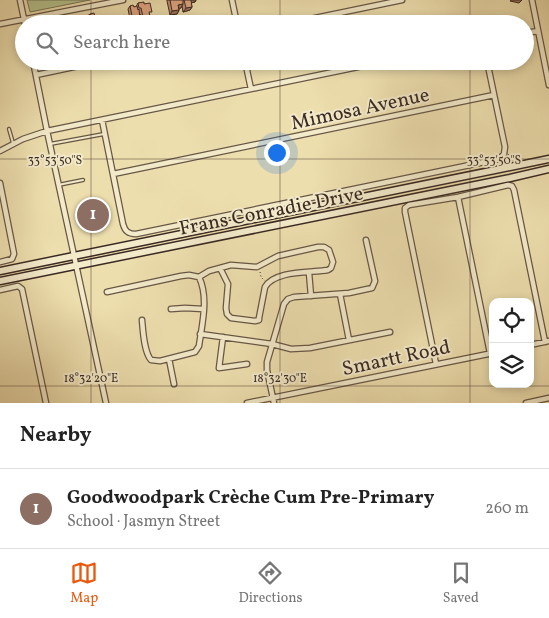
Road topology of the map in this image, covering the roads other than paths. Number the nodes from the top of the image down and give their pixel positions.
1 (20, 0) edge
2 (123, 0) edge
3 (232, 0) edge
4 (402, 0) edge
5 (532, 0) edge
6 (23, 15) edge
7 (56, 15) edge
8 (235, 15) edge
9 (330, 15) edge
10 (15, 23) edge
11 (0, 24) edge
12 (538, 30) junction
13 (534, 31) edge
14 (35, 70) edge
15 (60, 70) edge
16 (247, 70) edge
17 (344, 70) edge
18 (489, 70) edge
19 (36, 75) junction
20 (549, 85) edge
21 (251, 89) junction
22 (494, 95) junction
23 (102, 120) junction
24 (9, 129) dead end
25 (47, 131) junction
26 (105, 133) junction
27 (13, 143) junction
28 (50, 144) junction
29 (0, 151) edge
30 (549, 159) edge
31 (549, 169) edge
32 (113, 174) junction
33 (83, 180) dead end
34 (0, 182) edge
35 (58, 185) junction
36 (458, 196) junction
37 (366, 240) dead end
38 (74, 256) junction
39 (0, 262) edge
40 (76, 265) junction
41 (220, 268) junction
42 (0, 271) edge
43 (309, 273) junction
44 (199, 277) junction
45 (0, 281) edge
46 (0, 290) edge
47 (107, 292) dead end
48 (340, 294) junction
49 (311, 296) junction
50 (171, 309) dead end
51 (203, 309) junction
52 (142, 320) dead end
53 (390, 332) dead end
54 (200, 334) junction
55 (223, 337) junction
56 (349, 340) junction
57 (547, 341) edge
58 (490, 343) edge
59 (272, 344) junction
60 (534, 344) edge
61 (489, 354) edge
62 (169, 359) junction
63 (247, 364) dead end
64 (436, 364) junction
65 (174, 384) dead end
66 (549, 398) edge
67 (273, 400) edge
68 (46, 403) edge
69 (106, 403) edge
70 (247, 403) edge
71 (526, 403) edge

1 - 6 street
2 - 7 street
3 - 8 street
4 - 9 street
5 - 12 street
10 - 11 street
12 - 13 street
12 - 20 street
14 - 19 street
15 - 19 street
16 - 21 street
17 - 21 street
18 - 22 street
19 - 25 street
21 - 23 street
22 - 32 street, Mimosa Avenue
22 - 32 street
23 - 25 street
23 - 26 street
24 - 27 lane
25 - 27 street
25 - 28 street
26 - 28 lane
26 - 32 street
27 - 29 street
28 - 35 street
30 - 38 main road, Frans Conradie Drive
31 - 40 main road, Frans Conradie Drive
33 - 35 lane
34 - 39 street
35 - 38 street
36 - 57 street
36 - 58 street
36 - 64 street
37 - 48 street
38 - 40 street
38 - 42 main road, Frans Conradie Drive
40 - 45 main road, Frans Conradie Drive
40 - 69 street
41 - 43 street
41 - 43 street
41 - 44 street
43 - 49 street
44 - 47 street
44 - 51 street
46 - 68 street
48 - 49 street
48 - 56 street
49 - 59 street
50 - 51 street
51 - 54 street
52 - 62 street
53 - 56 street
54 - 55 street
54 - 62 street
55 - 59 street
55 - 63 street
56 - 59 street
57 - 60 street
59 - 67 street
61 - 64 street, Smartt Road
62 - 65 street
64 - 67 street, Smartt Road
66 - 71 street
67 - 70 street, Smartt Road

